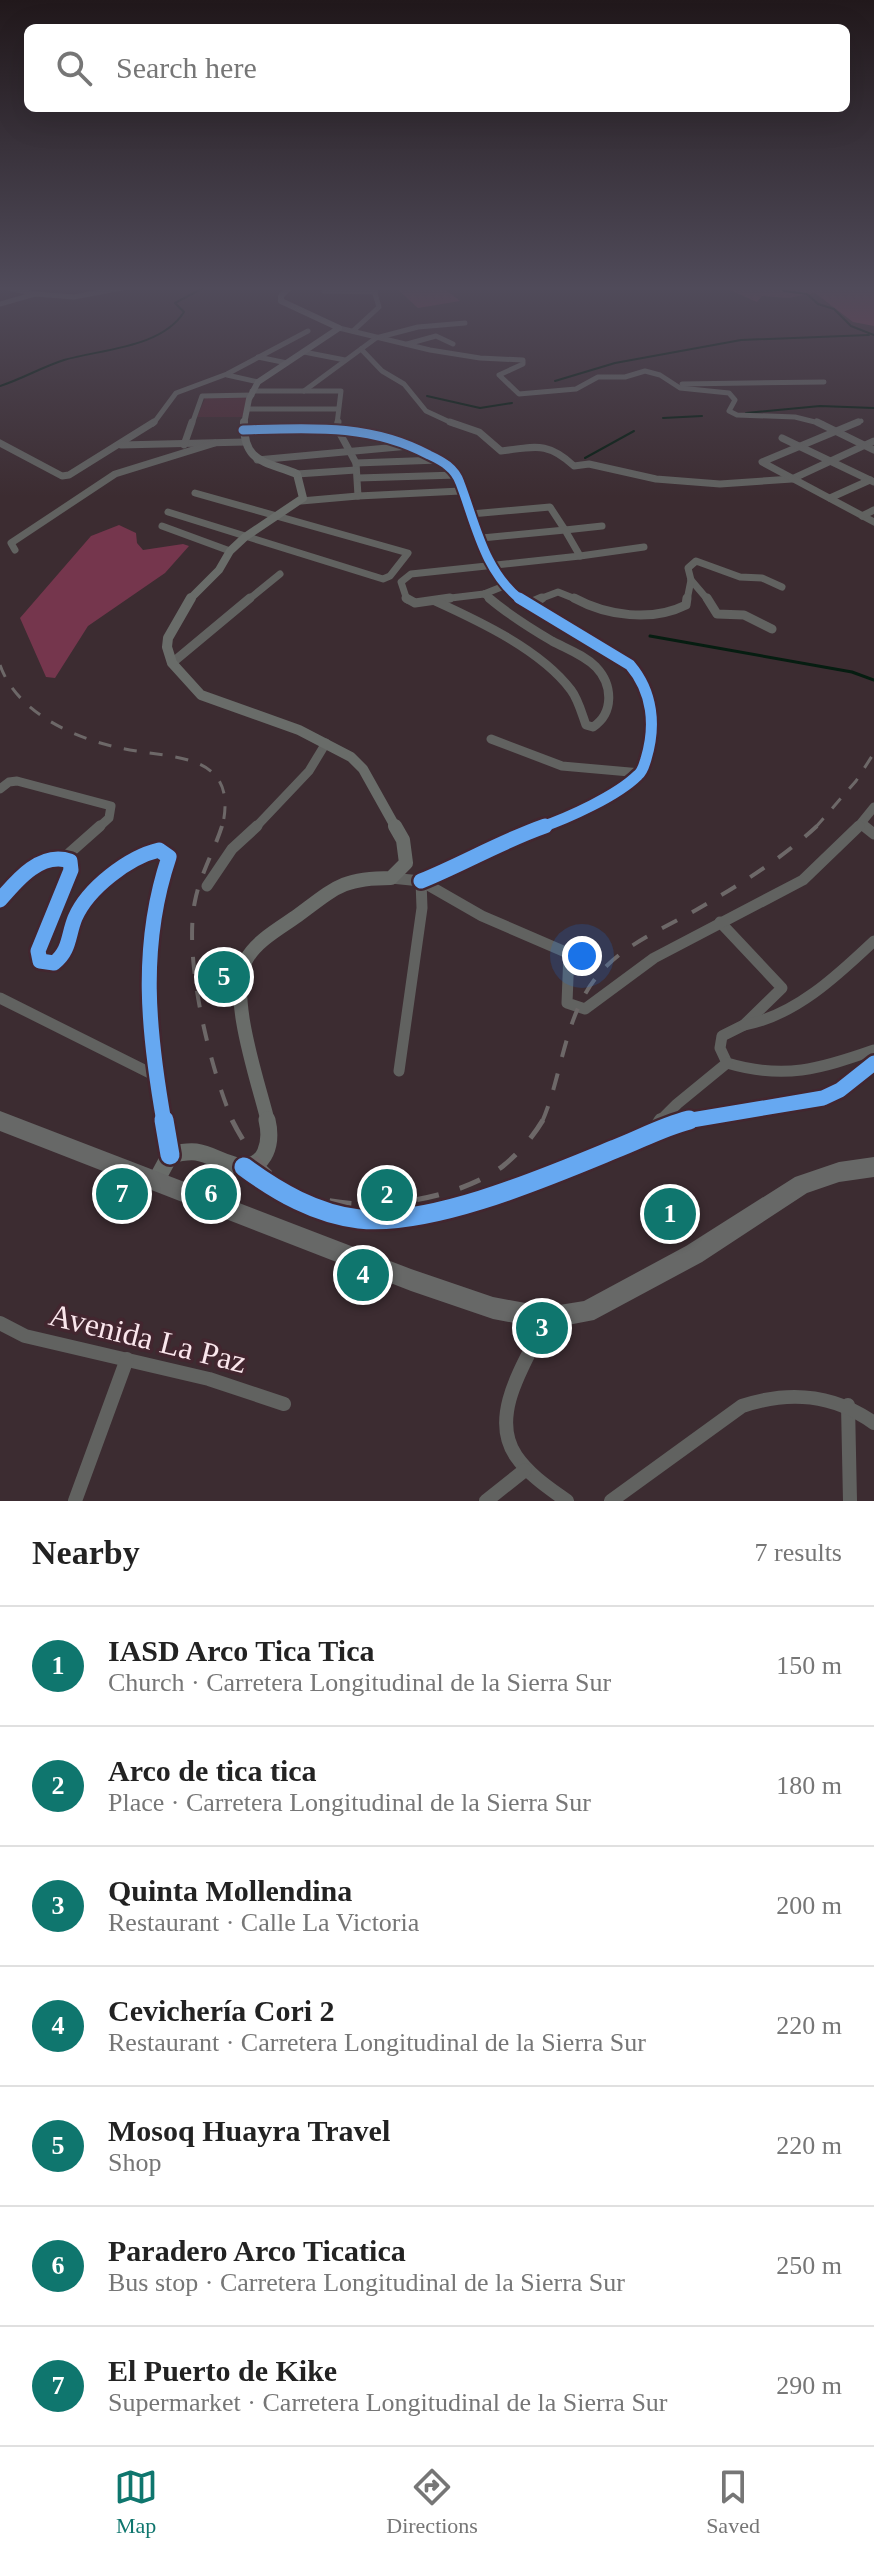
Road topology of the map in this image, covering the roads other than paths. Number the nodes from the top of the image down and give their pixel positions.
1 (258, 357) joint
2 (296, 357) edge
3 (330, 357) edge
4 (349, 357) edge
5 (369, 357) edge
6 (473, 357) edge
7 (503, 357) edge
8 (503, 357) edge
9 (345, 360) junction
10 (287, 363) junction
11 (227, 374) junction
12 (824, 382) dead end
13 (674, 385) junction
14 (254, 389) junction
15 (304, 391) junction
16 (248, 409) junction
17 (338, 409) junction
18 (861, 421) dead end
19 (337, 428) junction
20 (243, 430) junction
21 (836, 431) junction
22 (782, 438) dead end
23 (874, 441) edge
24 (245, 442) junction
25 (0, 443) edge
26 (215, 443) junction
27 (119, 445) junction
28 (184, 445) junction
29 (865, 445) junction
30 (414, 446) junction
31 (800, 446) junction
32 (350, 450) junction
33 (874, 450) edge
34 (257, 460) junction
35 (439, 460) junction
36 (832, 461) junction
37 (357, 470) junction
38 (297, 474) junction
39 (457, 475) junction
40 (792, 479) junction
41 (873, 480) edge
42 (461, 491) junction
43 (195, 493) dead end
44 (358, 496) junction
45 (830, 498) junction
46 (301, 501) junction
47 (874, 510) edge
48 (168, 512) dead end
49 (471, 514) junction
50 (277, 516) junction
51 (862, 516) junction
52 (874, 522) edge
53 (162, 526) dead end
54 (602, 526) dead end
55 (565, 530) junction
56 (245, 537) junction
57 (482, 538) junction
58 (644, 547) dead end
59 (15, 550) dead end
60 (230, 551) junction
61 (580, 556) junction
62 (491, 565) junction
63 (280, 574) dead end
64 (691, 580) junction
65 (504, 586) junction
66 (782, 587) dead end
67 (484, 594) junction
68 (435, 601) junction
69 (528, 604) junction
70 (772, 629) dead end
71 (172, 663) junction
72 (491, 739) dead end
73 (326, 743) junction
74 (641, 773) junction
75 (0, 789) edge
76 (874, 807) edge
77 (861, 824) junction
78 (874, 834) edge
79 (65, 857) junction
80 (391, 878) junction
81 (421, 881) junction
82 (207, 886) dead end
83 (0, 900) edge
84 (720, 922) junction
85 (874, 941) edge
86 (569, 952) junction
87 (591, 963) dead end
88 (0, 998) edge
89 (744, 1025) junction
90 (874, 1050) edge
91 (727, 1063) junction
92 (874, 1063) edge
93 (399, 1071) dead end
94 (156, 1076) junction
95 (0, 1121) edge
96 (654, 1131) junction
97 (170, 1155) junction
98 (244, 1167) junction
99 (874, 1167) edge
100 (156, 1181) junction
101 (547, 1318) junction
102 (0, 1323) edge
103 (127, 1359) junction
104 (284, 1404) dead end
105 (848, 1405) junction
106 (874, 1422) edge
107 (525, 1470) junction
108 (75, 1501) edge
109 (486, 1501) edge
110 (567, 1501) edge
111 (611, 1501) edge
112 (850, 1501) edge

1 - 10 street
1 - 11 street
2 - 10 main road
3 - 9 street
4 - 9 street
5 - 40 street
6 - 7 street
8 - 13 street
9 - 15 street
10 - 14 main road
11 - 14 street
11 - 27 street
12 - 13 street
13 - 21 street
14 - 15 street
14 - 16 main road
14 - 28 street
15 - 17 street
16 - 17 street
16 - 20 main road
17 - 19 street
18 - 21 street
19 - 20 street
19 - 30 street
19 - 32 street
20 - 24 main road
21 - 29 street
21 - 31 street
22 - 31 street
23 - 29 street
24 - 26 street
24 - 34 main road
25 - 27 street
26 - 28 street
26 - 59 street
27 - 28 street
29 - 33 street
29 - 36 street
30 - 32 street
30 - 35 street
31 - 36 street
31 - 40 street
32 - 34 street
32 - 37 street
34 - 38 main road
35 - 37 street
35 - 39 street
36 - 40 street
36 - 41 street
37 - 38 street
37 - 39 street
37 - 44 street
38 - 46 main road
39 - 42 street
40 - 45 street
41 - 45 street
42 - 44 street
42 - 49 street
43 - 50 street
44 - 46 street
45 - 51 street
46 - 50 main road
47 - 51 street
48 - 56 street
49 - 55 street
49 - 57 street
50 - 56 main road
50 - 56 street
51 - 52 street
53 - 60 street
54 - 55 street
55 - 57 street
55 - 61 street
56 - 60 main road
57 - 62 street
58 - 61 street
60 - 71 main road
61 - 62 street
62 - 65 street
62 - 68 street
63 - 71 street
64 - 66 street
64 - 69 street
64 - 70 street
65 - 67 street
65 - 69 street
67 - 68 street
67 - 68 street
69 - 74 street
71 - 73 main road
72 - 74 street
73 - 80 main road
73 - 82 street
74 - 81 street
75 - 79 street
76 - 77 street
77 - 78 street
77 - 84 street
79 - 83 street
79 - 94 street
80 - 81 street
80 - 98 main road
81 - 86 street
81 - 93 street
84 - 86 street
84 - 89 street
85 - 89 street
86 - 87 street
88 - 94 street
89 - 91 street
90 - 91 street
91 - 96 street
92 - 96 street
94 - 97 street
95 - 100 highway
96 - 98 street
97 - 98 main road
97 - 100 main road
99 - 101 highway
100 - 101 highway
101 - 107 street
102 - 103 street, Avenida La Paz
103 - 104 street, Avenida La Paz
103 - 108 street
105 - 106 street
105 - 111 street
105 - 112 street
107 - 109 street
107 - 110 street

